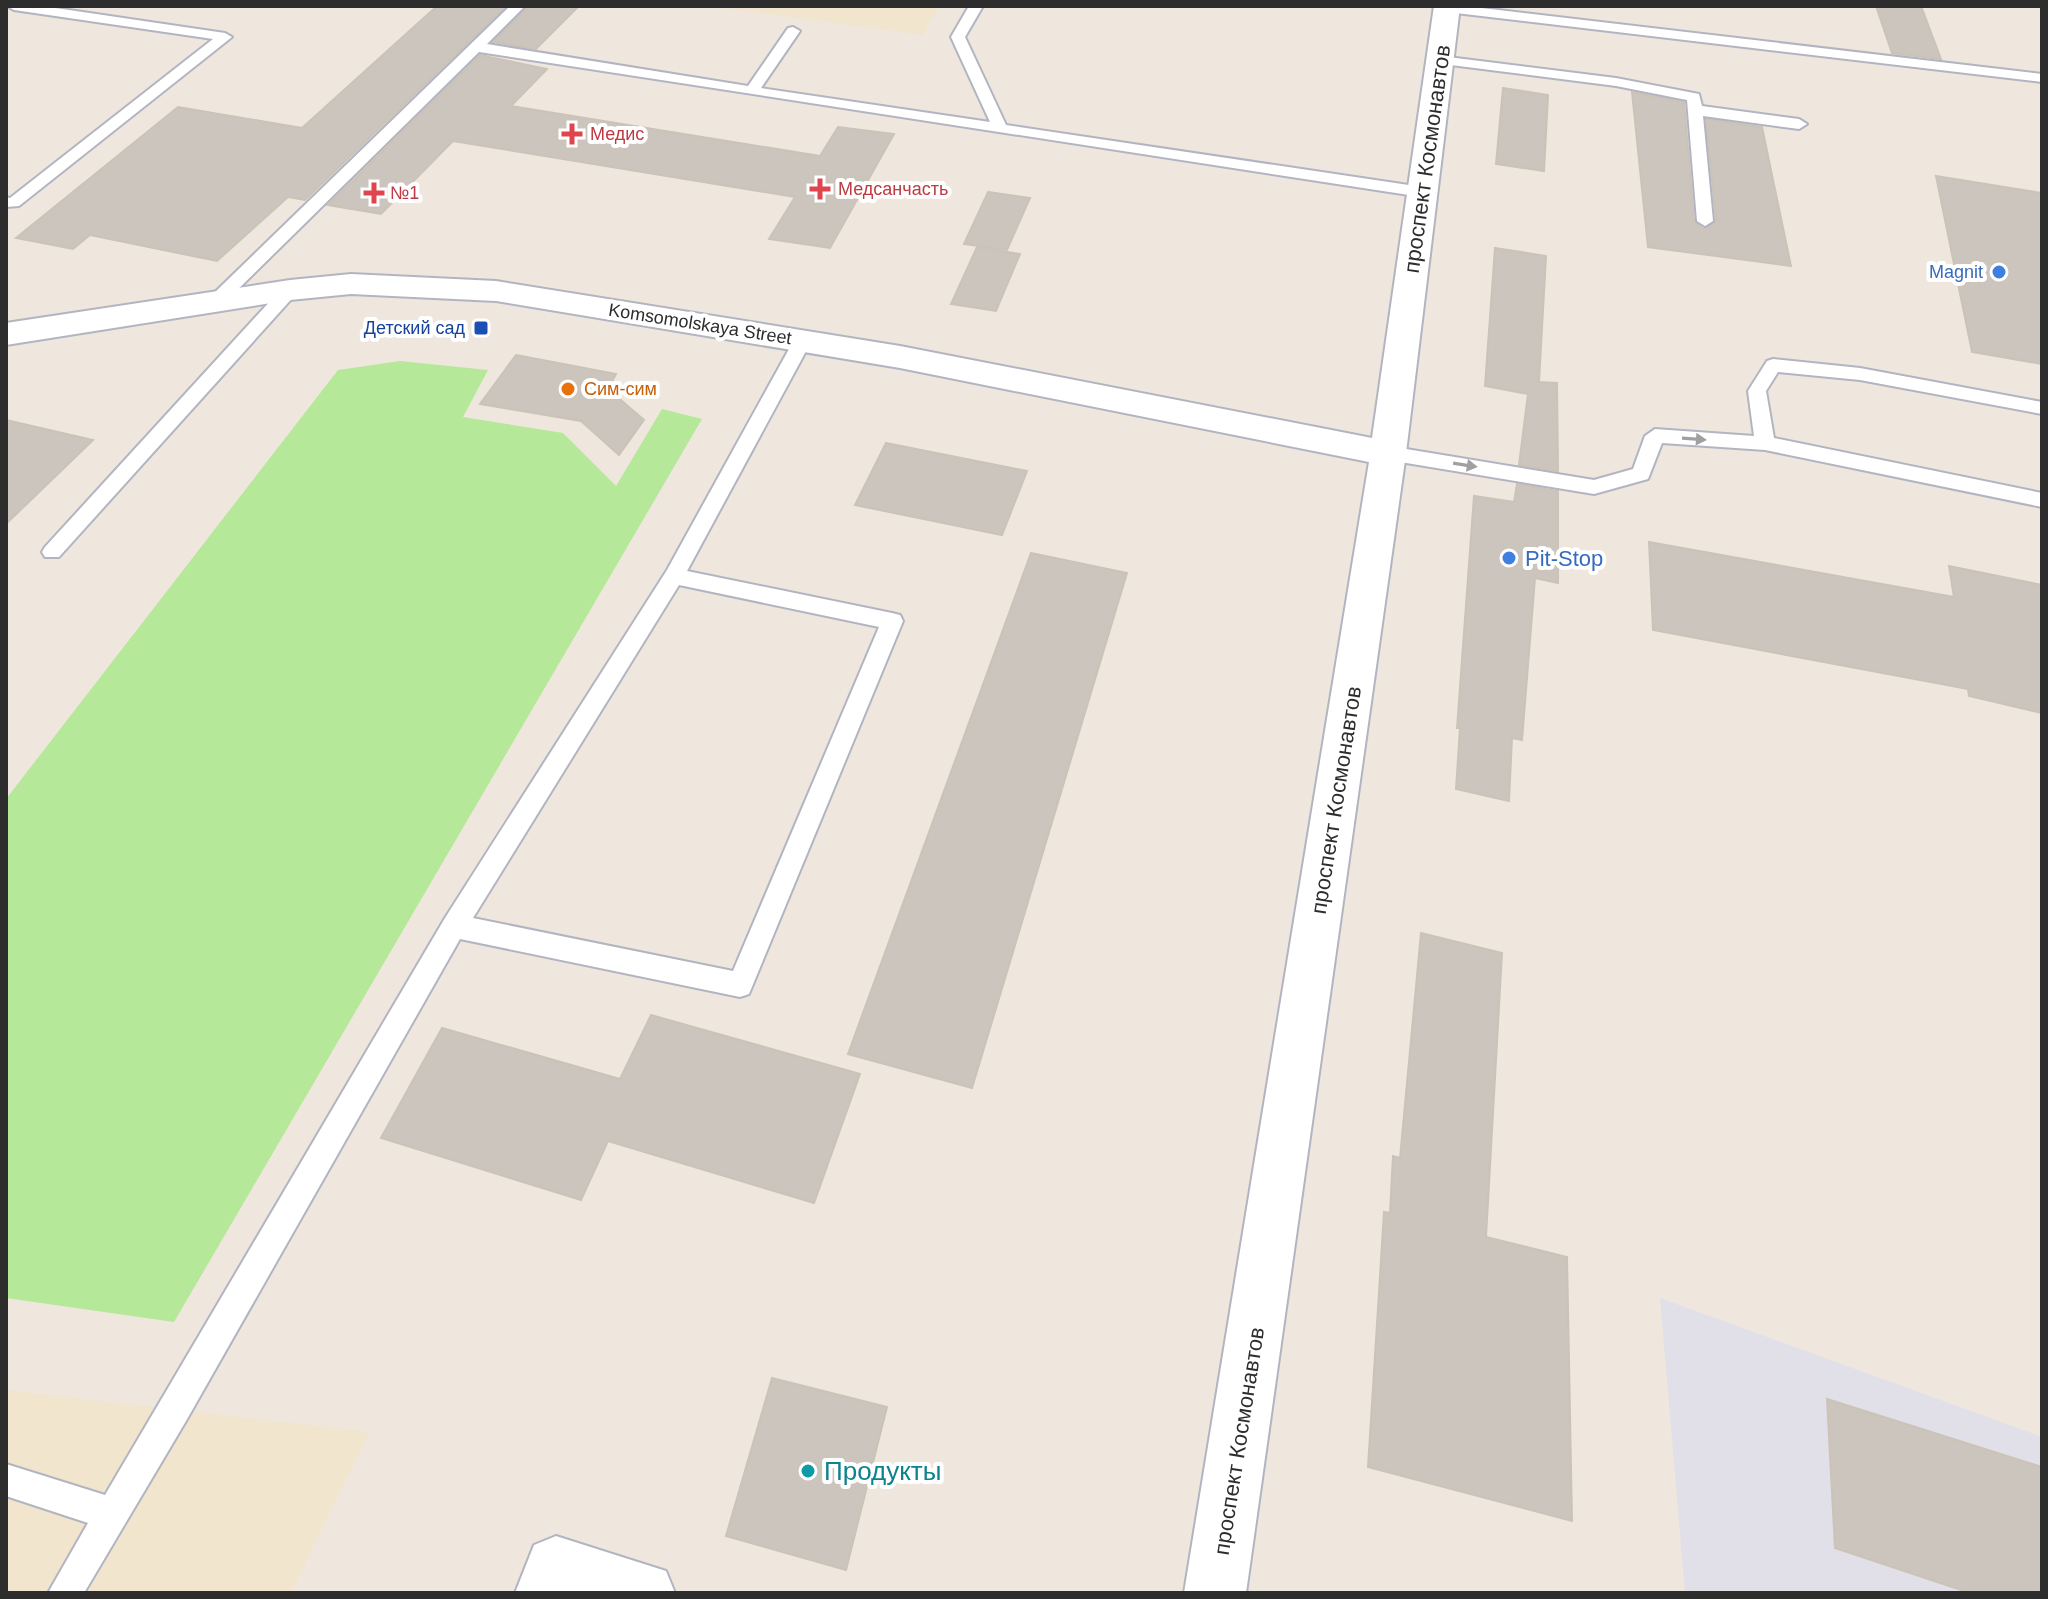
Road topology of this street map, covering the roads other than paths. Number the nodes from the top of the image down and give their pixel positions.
1 (14, 6) edge
2 (518, 6) edge
3 (976, 6) edge
4 (1447, 7) edge
5 (793, 31) dead end
6 (476, 47) junction
7 (1440, 60) junction
8 (2042, 78) edge
9 (752, 91) junction
10 (1695, 110) junction
11 (1799, 124) dead end
12 (1000, 128) junction
13 (1422, 192) junction
14 (6, 202) edge
15 (1705, 221) dead end
16 (290, 290) junction
17 (216, 301) junction
18 (6, 334) edge
19 (803, 340) junction
20 (2042, 408) edge
21 (1765, 443) junction
22 (1388, 453) junction
23 (2042, 500) edge
24 (52, 552) dead end
25 (674, 576) junction
26 (454, 926) junction
27 (6, 1480) edge
28 (114, 1514) junction
29 (65, 1593) edge
30 (546, 1593) edge
31 (644, 1593) edge
32 (1215, 1593) edge

1 - 14 lane
2 - 6 lane
3 - 12 lane
4 - 7 street, проспект Космонавтов
4 - 8 lane
5 - 9 lane
6 - 9 lane
6 - 17 lane
7 - 10 lane
7 - 13 street, проспект Космонавтов
9 - 12 lane
10 - 11 lane
10 - 15 lane
12 - 13 lane
13 - 22 street, проспект Космонавтов
16 - 17 street, Komsomolskaya Street
16 - 19 street, Komsomolskaya Street
16 - 24 lane
17 - 18 street, Komsomolskaya Street
19 - 22 street, Komsomolskaya Street
19 - 25 lane
20 - 21 lane
22 -> 21 lane
21 - 23 lane
22 - 32 street, проспект Космонавтов
25 - 26 lane
25 - 26 lane
26 - 28 lane
27 - 28 lane
28 - 29 lane
30 - 31 street

